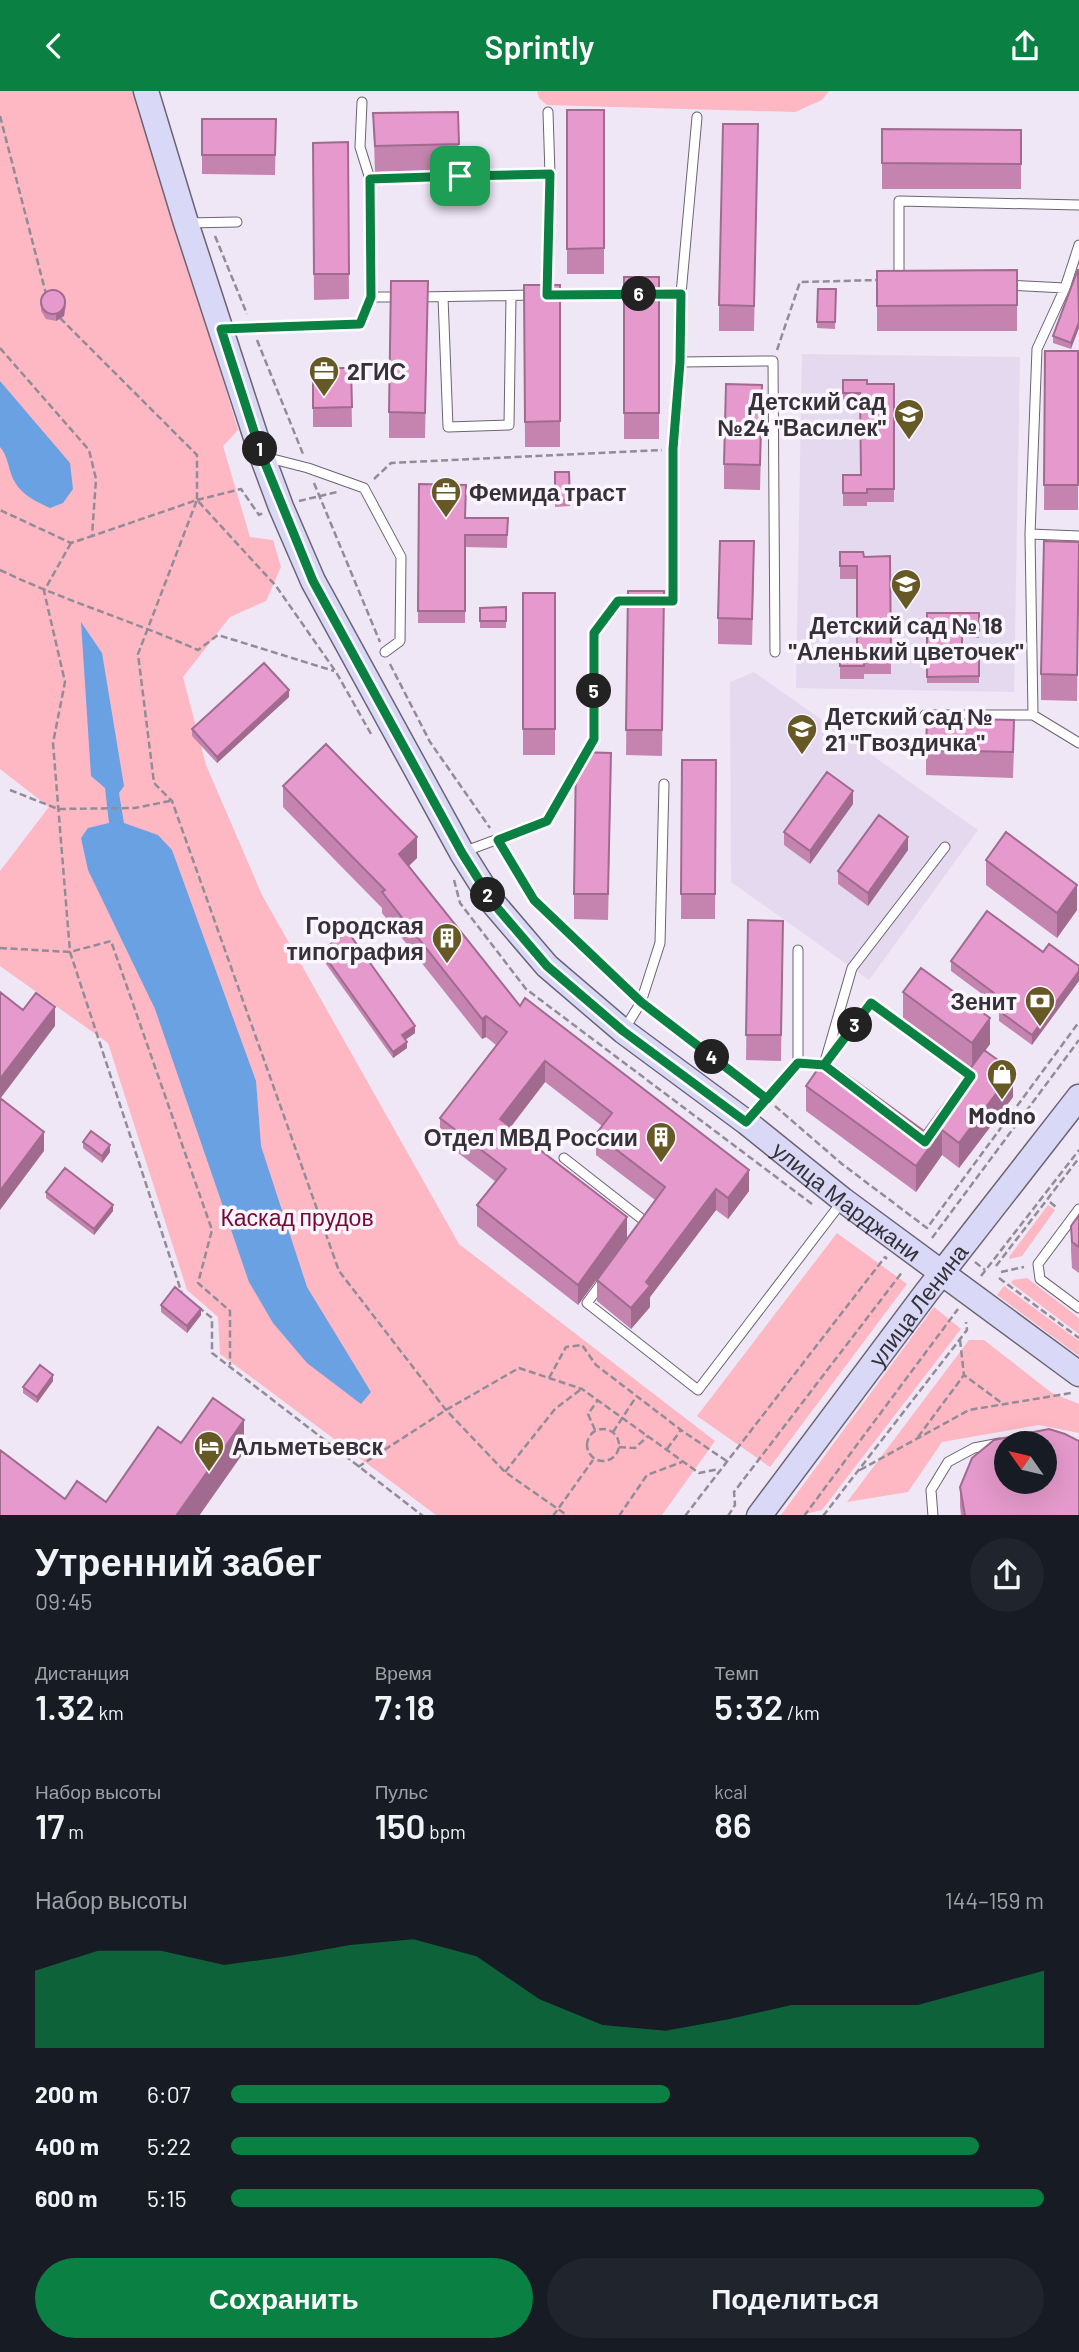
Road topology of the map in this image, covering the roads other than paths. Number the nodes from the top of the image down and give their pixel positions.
1 (146, 91) edge
2 (362, 102) dead end
3 (548, 112) dead end
4 (697, 117) dead end
5 (550, 174) junction
6 (370, 179) junction
7 (1079, 205) edge
8 (237, 222) dead end
9 (197, 223) junction
10 (1078, 251) edge
11 (913, 280) edge
12 (996, 284) edge
13 (1065, 288) junction
14 (681, 294) junction
15 (547, 295) junction
16 (511, 296) junction
17 (371, 297) junction
18 (443, 297) junction
19 (221, 329) junction
20 (680, 362) junction
21 (262, 456) junction
22 (1030, 534) junction
23 (1079, 535) edge
24 (775, 652) dead end
25 (385, 653) road end
26 (925, 715) dead end
27 (1033, 715) junction
28 (1079, 743) edge
29 (664, 784) dead end
30 (945, 847) dead end
31 (462, 853) junction
32 (798, 950) dead end
33 (623, 1031) junction
34 (798, 1063) junction
35 (824, 1065) junction
36 (1079, 1097) edge
37 (746, 1122) junction
38 (564, 1158) dead end
39 (843, 1200) junction
40 (1079, 1209) edge
41 (640, 1233) edge
42 (943, 1272) junction
43 (610, 1273) edge
44 (1079, 1308) edge
45 (1075, 1383) edge
46 (994, 1444) edge
47 (759, 1515) edge
48 (933, 1515) edge

1 - 9 street, улица Марджани
2 - 6 lane
3 - 5 lane
4 - 14 lane
5 - 6 lane
5 - 15 lane
6 - 17 lane
7 - 11 lane
8 - 9 lane
9 - 19 street, улица Марджани
10 - 13 lane
12 - 13 lane
13 - 22 lane
14 - 15 lane
14 - 20 lane
15 - 16 lane
16 - 18 lane
16 - 18 lane
17 - 18 lane
17 - 19 lane
19 - 21 street, улица Марджани
20 - 24 lane
20 - 31 lane
21 - 25 lane
21 - 31 street, улица Марджани
22 - 23 lane
22 - 27 lane
26 - 27 lane
27 - 28 lane
29 - 33 lane
30 - 35 lane
31 - 33 street, улица Марджани
32 - 34 lane
33 - 37 street, улица Марджани
34 - 35 lane
34 - 37 lane
35 - 35 lane
36 - 42 street, улица Ленина
37 - 39 street, улица Марджани
38 - 41 lane
39 - 42 street, улица Марджани
39 - 43 lane
40 - 44 lane
42 - 45 street, улица Марджани
42 - 47 street, улица Ленина
46 - 48 lane

